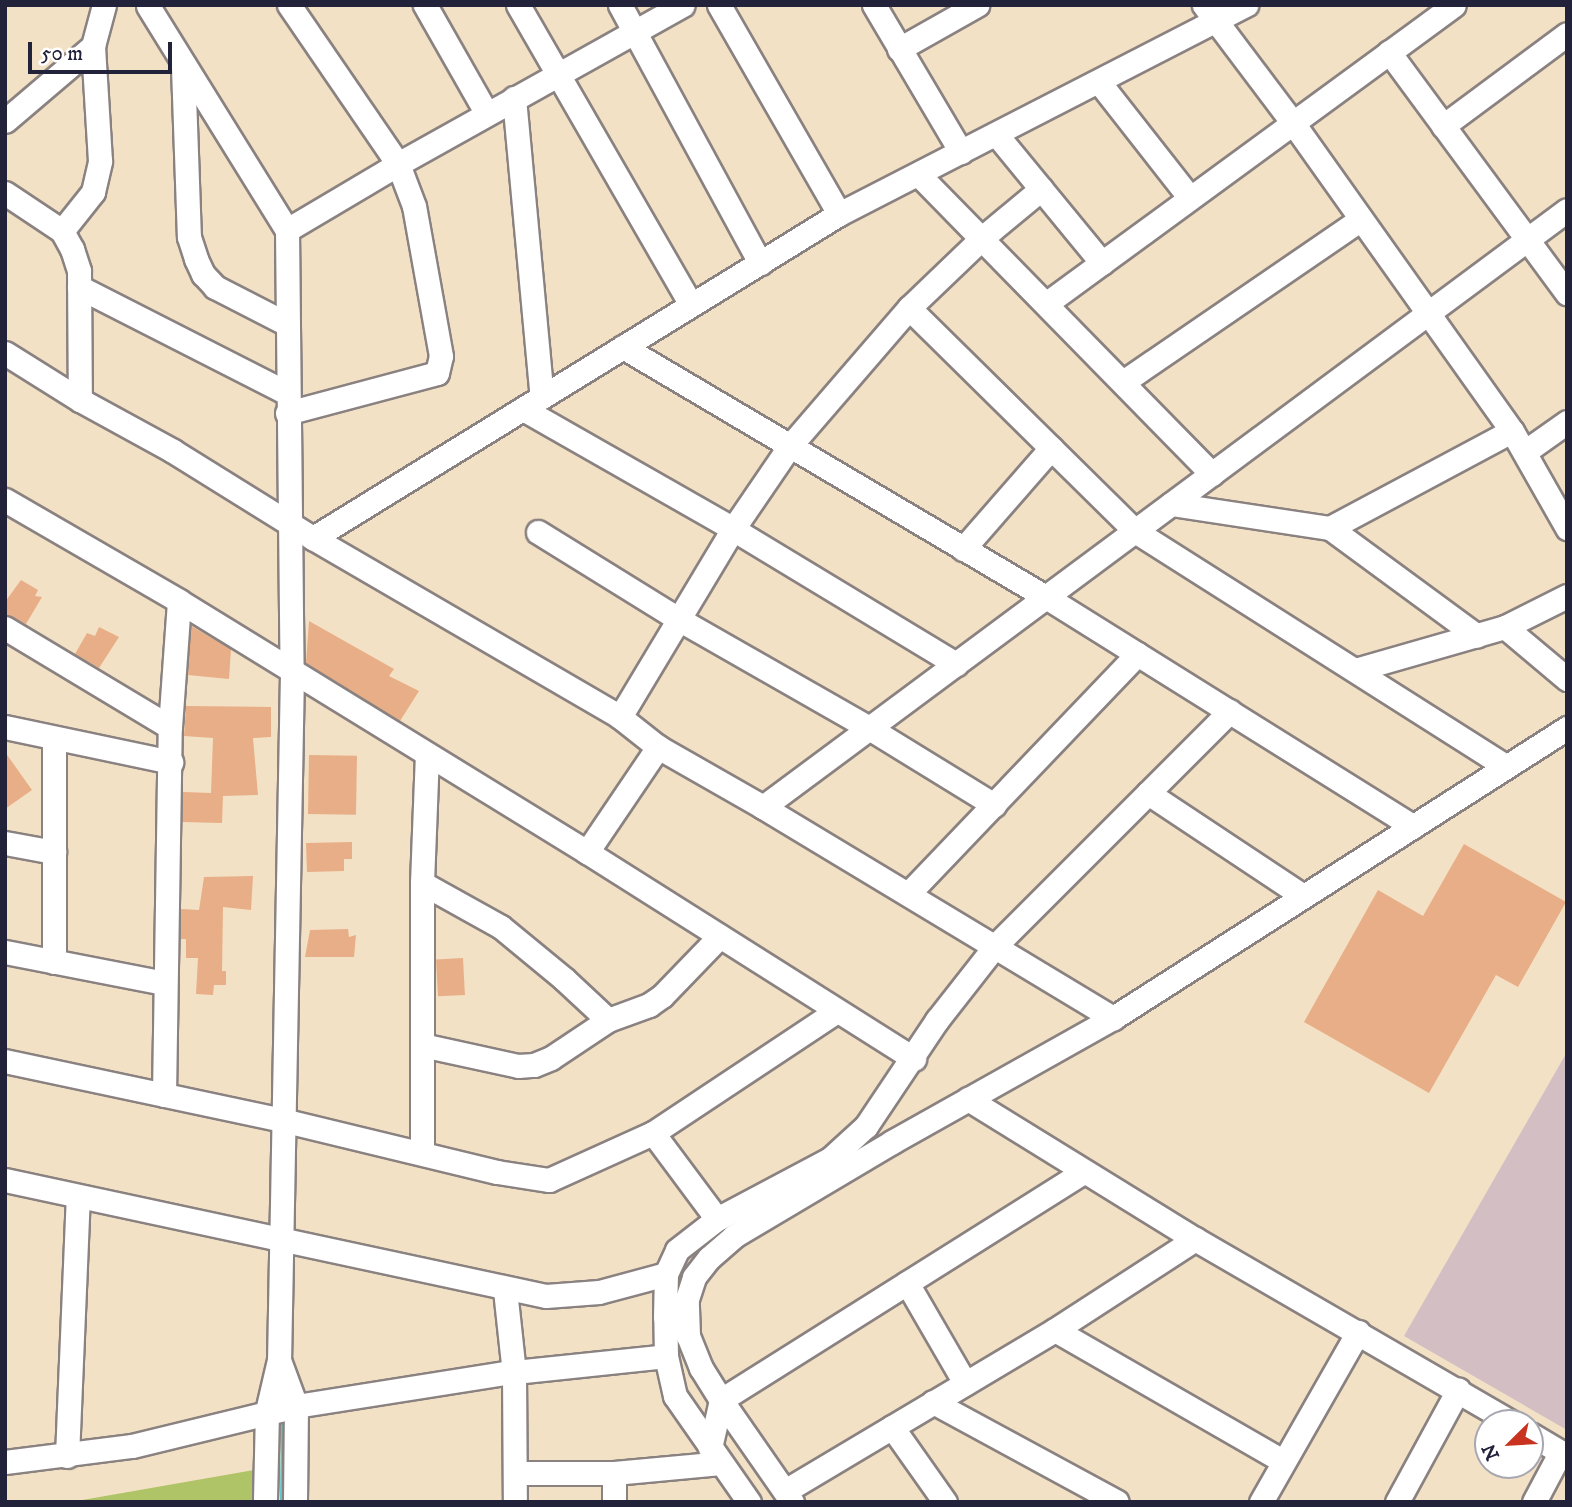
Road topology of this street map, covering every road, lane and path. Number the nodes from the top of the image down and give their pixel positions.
1 (104, 5) edge
2 (289, 5) edge
3 (425, 5) edge
4 (518, 5) edge
5 (620, 5) edge
6 (683, 5) edge
7 (719, 5) edge
8 (874, 5) edge
9 (977, 5) edge
10 (1246, 5) edge
11 (1454, 5) edge
12 (145, 6) edge
13 (1211, 14) edge
14 (633, 33) junction
15 (1567, 34) edge
16 (93, 46) junction
17 (899, 49) junction
18 (1390, 52) junction
19 (183, 66) junction
20 (558, 74) junction
21 (1099, 82) junction
22 (514, 99) junction
23 (487, 114) junction
24 (5, 121) edge
25 (1293, 123) junction
26 (1443, 126) junction
27 (996, 134) junction
28 (961, 152) junction
29 (398, 164) junction
30 (918, 174) junction
31 (1041, 189) junction
32 (7, 198) edge
33 (1190, 198) junction
34 (1567, 210) edge
35 (839, 214) junction
36 (1362, 219) junction
37 (287, 230) junction
38 (62, 231) junction
39 (982, 238) junction
40 (1527, 239) junction
41 (760, 263) junction
42 (1102, 263) junction
43 (79, 286) junction
44 (1567, 293) edge
45 (1047, 303) junction
46 (691, 305) junction
47 (909, 308) junction
48 (1429, 312) junction
49 (287, 324) junction
50 (623, 347) junction
51 (5, 353) edge
52 (1123, 382) junction
53 (80, 400) junction
54 (287, 403) junction
55 (532, 403) junction
56 (1567, 422) edge
57 (1512, 431) junction
58 (789, 447) junction
59 (1051, 448) junction
60 (1525, 450) junction
61 (1212, 474) junction
62 (5, 500) edge
63 (1171, 504) junction
64 (290, 523) junction
65 (1330, 528) junction
66 (1567, 528) edge
67 (733, 529) junction
68 (1135, 531) junction
69 (538, 532) dead end
70 (313, 538) junction
71 (963, 549) junction
72 (1567, 596) edge
73 (1046, 597) junction
74 (179, 601) junction
75 (680, 620) junction
76 (1505, 627) junction
77 (5, 628) edge
78 (1477, 636) junction
79 (1138, 654) junction
80 (956, 664) junction
81 (1355, 670) junction
82 (292, 673) junction
83 (1567, 679) edge
84 (1230, 710) junction
85 (620, 716) junction
86 (5, 727) edge
87 (170, 727) junction
88 (869, 728) junction
89 (1567, 728) edge
90 (54, 738) junction
91 (658, 747) junction
92 (427, 755) junction
93 (171, 762) junction
94 (1506, 766) junction
95 (1148, 793) junction
96 (994, 805) junction
97 (763, 807) junction
98 (1413, 826) junction
99 (5, 843) edge
100 (54, 852) junction
101 (587, 852) junction
102 (422, 883) junction
103 (908, 894) junction
104 (1303, 896) junction
105 (720, 936) junction
106 (995, 946) junction
107 (5, 952) edge
108 (54, 962) junction
109 (164, 983) junction
110 (835, 1012) junction
111 (1113, 1018) junction
112 (608, 1020) junction
113 (422, 1045) junction
114 (914, 1059) junction
115 (5, 1061) edge
116 (164, 1095) junction
117 (968, 1099) junction
118 (282, 1120) junction
119 (653, 1133) junction
120 (422, 1153) junction
121 (1084, 1171) junction
122 (5, 1180) edge
123 (78, 1197) junction
124 (717, 1219) junction
125 (1195, 1239) junction
126 (282, 1242) junction
127 (666, 1274) junction
128 (907, 1283) junction
129 (506, 1290) junction
130 (1055, 1330) junction
131 (1358, 1332) junction
132 (666, 1356) junction
133 (279, 1360) junction
134 (514, 1373) junction
135 (965, 1383) junction
136 (1458, 1390) junction
137 (721, 1400) junction
138 (933, 1402) junction
139 (296, 1406) junction
140 (1489, 1409) edge
141 (267, 1411) junction
142 (892, 1427) junction
143 (1544, 1443) edge
144 (1563, 1455) edge
145 (67, 1456) junction
146 (1283, 1461) junction
147 (5, 1462) edge
148 (720, 1462) junction
149 (517, 1473) junction
150 (614, 1473) junction
151 (788, 1496) edge
152 (265, 1502) edge
153 (295, 1502) edge
154 (516, 1502) edge
155 (614, 1502) edge
156 (729, 1502) edge
157 (750, 1502) edge
158 (945, 1502) edge
159 (1116, 1502) edge
160 (1261, 1502) edge
161 (1397, 1502) edge
162 (1534, 1502) edge

1 - 16 street
2 - 29 street
3 - 23 street
4 - 20 street
5 - 14 street
6 - 14 street
7 - 35 street
8 - 17 street
9 - 17 street
10 - 13 street
11 - 18 street
12 - 19 street
13 - 21 street
13 - 25 street
14 - 20 street
14 - 41 street
15 - 26 street
16 - 24 street
16 - 38 street
17 - 28 street
18 - 25 street
18 - 26 street
19 - 37 street
19 - 49 street
20 - 22 street
20 - 46 street
21 - 27 street
21 - 33 street
22 - 23 street
22 - 55 street
23 - 29 street
25 - 33 street
25 - 36 street
26 - 40 street
27 - 28 street
27 - 31 street
28 - 30 street
29 - 37 street
29 - 54 street
30 - 35 street
30 - 39 street
31 - 39 street
31 - 42 street
32 - 38 street
33 - 42 street
34 - 40 street
35 - 41 street
36 - 48 street
36 - 52 street
37 - 49 street
38 - 43 street
39 - 45 street
39 - 47 street
40 - 44 street
40 - 48 street
41 - 46 street
42 - 45 street
43 - 53 street
43 - 54 street
45 - 52 street
46 - 50 street
47 - 58 street
47 - 59 street
48 - 57 street
48 - 61 street
49 - 54 street
50 - 55 street
50 - 58 street
51 - 53 street
52 - 61 street
53 - 64 street
54 - 64 street
55 - 67 street
55 - 70 street
56 - 60 street
57 - 60 street
57 - 65 street
58 - 67 street
58 - 71 street
59 - 68 street
59 - 71 street
60 - 66 street
61 - 63 street
62 - 74 street
63 - 65 street
63 - 68 street
64 - 70 street
64 - 82 street
65 - 78 street
67 - 75 street
67 - 80 street
68 - 73 street
68 - 81 street
69 - 75 street
70 - 85 street
71 - 73 street
72 - 76 street
73 - 79 street
73 - 80 street
74 - 82 street
74 - 87 street
75 - 85 street
75 - 88 street
76 - 78 street
76 - 83 street
77 - 87 street
78 - 81 street
79 - 84 street
79 - 96 street
80 - 88 street
81 - 94 street
82 - 92 street
82 - 118 street
84 - 95 street
84 - 98 street
85 - 91 street
86 - 90 street
87 - 93 street
88 - 96 street
88 - 97 street
89 - 94 street
90 - 93 street
90 - 100 street
91 - 97 street
91 - 101 street
92 - 101 street
92 - 102 street
93 - 109 street
94 - 98 street
95 - 104 street
95 - 106 street
96 - 103 street
97 - 103 street
98 - 104 street
99 - 100 street
100 - 108 street
101 - 105 street
102 - 112 street
102 - 113 street
103 - 106 street
104 - 111 street
105 - 110 street
105 - 112 street
106 - 111 street
106 - 114 street
107 - 108 street
108 - 109 street
109 - 116 street
110 - 114 street
110 - 119 street
111 - 117 street
112 - 113 street
113 - 120 street
114 - 124 street
115 - 116 street
116 - 118 street
117 - 121 street
117 - 137 street
118 - 120 street
118 - 126 street
119 - 120 street
119 - 124 street
121 - 125 street
121 - 128 street
122 - 123 street
123 - 126 street
123 - 145 street
124 - 127 street
125 - 130 street
125 - 131 street
126 - 129 street
126 - 133 street
127 - 129 street
127 - 132 street
128 - 135 street
128 - 137 street
129 - 134 street
130 - 135 street
130 - 146 street
131 - 136 street
131 - 146 street
132 - 134 street
132 - 148 street
133 - 139 street
133 - 141 street
134 - 139 street
134 - 149 street
135 - 138 street
136 - 140 street
136 - 161 street
137 - 148 street
137 - 151 street
138 - 142 street
138 - 159 street
139 - 141 street
139 - 153 street
141 - 145 street
141 - 152 street
142 - 151 street
142 - 158 street
143 - 144 street
144 - 162 street
145 - 147 street
146 - 160 street
148 - 150 street
148 - 156 street
148 - 157 street
149 - 150 street
149 - 154 street
150 - 155 street

